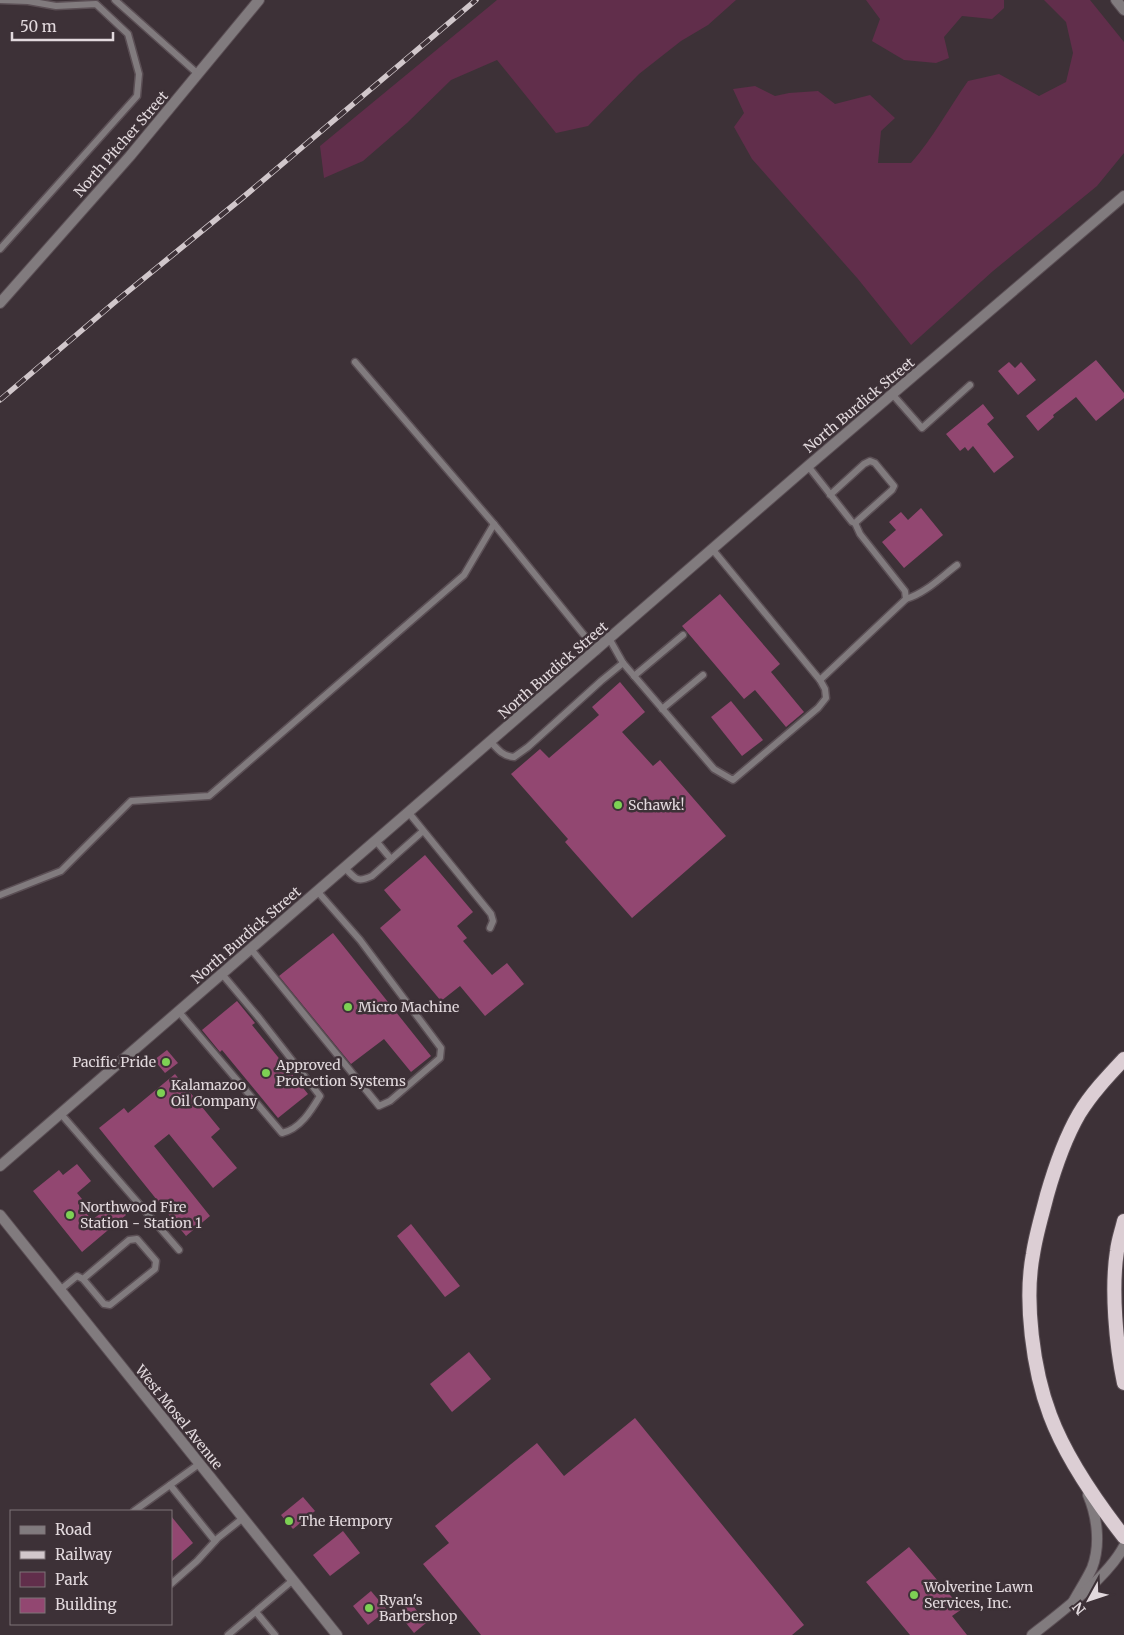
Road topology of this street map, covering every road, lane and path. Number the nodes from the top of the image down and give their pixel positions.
1 (0, 0) edge
2 (68, 0) edge
3 (115, 0) edge
4 (259, 0) edge
5 (1116, 0) edge
6 (56, 6) junction
7 (1124, 10) edge
8 (198, 74) junction
9 (1124, 196) edge
10 (0, 249) edge
11 (0, 303) edge
12 (355, 362) dead end
13 (970, 385) dead end
14 (893, 395) junction
15 (808, 466) junction
16 (830, 495) junction
17 (855, 523) junction
18 (494, 524) junction
19 (713, 550) junction
20 (957, 565) dead end
21 (906, 599) junction
22 (683, 635) dead end
23 (610, 640) junction
24 (597, 651) junction
25 (623, 663) junction
26 (703, 674) dead end
27 (634, 676) junction
28 (820, 680) junction
29 (662, 709) junction
30 (491, 742) junction
31 (409, 813) junction
32 (424, 831) junction
33 (376, 841) junction
34 (391, 859) junction
35 (345, 868) junction
36 (318, 892) junction
37 (0, 895) edge
38 (490, 928) dead end
39 (251, 949) junction
40 (222, 974) junction
41 (179, 1012) junction
42 (1124, 1059) edge
43 (61, 1114) junction
44 (0, 1166) edge
45 (0, 1216) edge
46 (1124, 1220) edge
47 (179, 1250) dead end
48 (83, 1279) junction
49 (60, 1290) junction
50 (1124, 1383) edge
51 (199, 1464) junction
52 (1079, 1471) junction
53 (170, 1485) junction
54 (135, 1510) edge
55 (243, 1518) junction
56 (1124, 1537) edge
57 (214, 1541) junction
58 (1124, 1546) edge
59 (293, 1580) junction
60 (172, 1583) edge
61 (1073, 1602) junction
62 (256, 1612) junction
63 (228, 1635) edge
64 (275, 1635) edge
65 (337, 1635) edge
66 (1032, 1635) edge

1 - 6 lane
2 - 6 lane
3 - 8 lane
4 - 8 street, North Pitcher Street
5 - 7 street
6 - 10 lane
8 - 11 street, North Pitcher Street
9 - 14 street, North Burdick Street
12 - 18 lane
13 - 14 lane
14 - 15 street, North Burdick Street
15 - 16 lane
15 - 19 street, North Burdick Street
16 - 17 lane
16 - 17 lane
17 - 21 lane
18 - 24 lane
18 - 37 lane
19 - 23 street, North Burdick Street
19 - 28 lane
20 - 21 lane
21 - 28 lane
22 - 27 lane
23 - 24 street, North Burdick Street
23 - 25 lane
24 - 30 street, North Burdick Street
25 - 27 lane
25 - 30 lane
26 - 29 lane
27 - 29 lane
28 - 29 lane
30 - 31 street, North Burdick Street
31 - 32 lane
31 - 33 street, North Burdick Street
32 - 34 lane
32 - 38 lane
33 - 34 lane
33 - 35 street, North Burdick Street
34 - 35 lane
35 - 36 street, North Burdick Street
36 - 39 street, North Burdick Street
36 - 39 lane
39 - 40 street, North Burdick Street
40 - 41 street, North Burdick Street
40 - 41 lane
41 - 43 street, North Burdick Street
42 - 52 highway
43 - 44 street, North Burdick Street
43 - 47 lane
45 - 49 street, West Mosel Avenue
46 - 50 highway
48 - 48 lane
48 - 49 lane
49 - 51 street, West Mosel Avenue
51 - 53 lane
51 - 55 street, West Mosel Avenue
52 - 56 highway
52 - 61 street
53 - 54 lane
53 - 57 lane
55 - 57 lane
55 - 59 street, West Mosel Avenue
57 - 60 lane
58 - 61 street
59 - 62 lane
59 - 65 street, West Mosel Avenue
61 - 66 street
62 - 63 lane
62 - 64 lane

